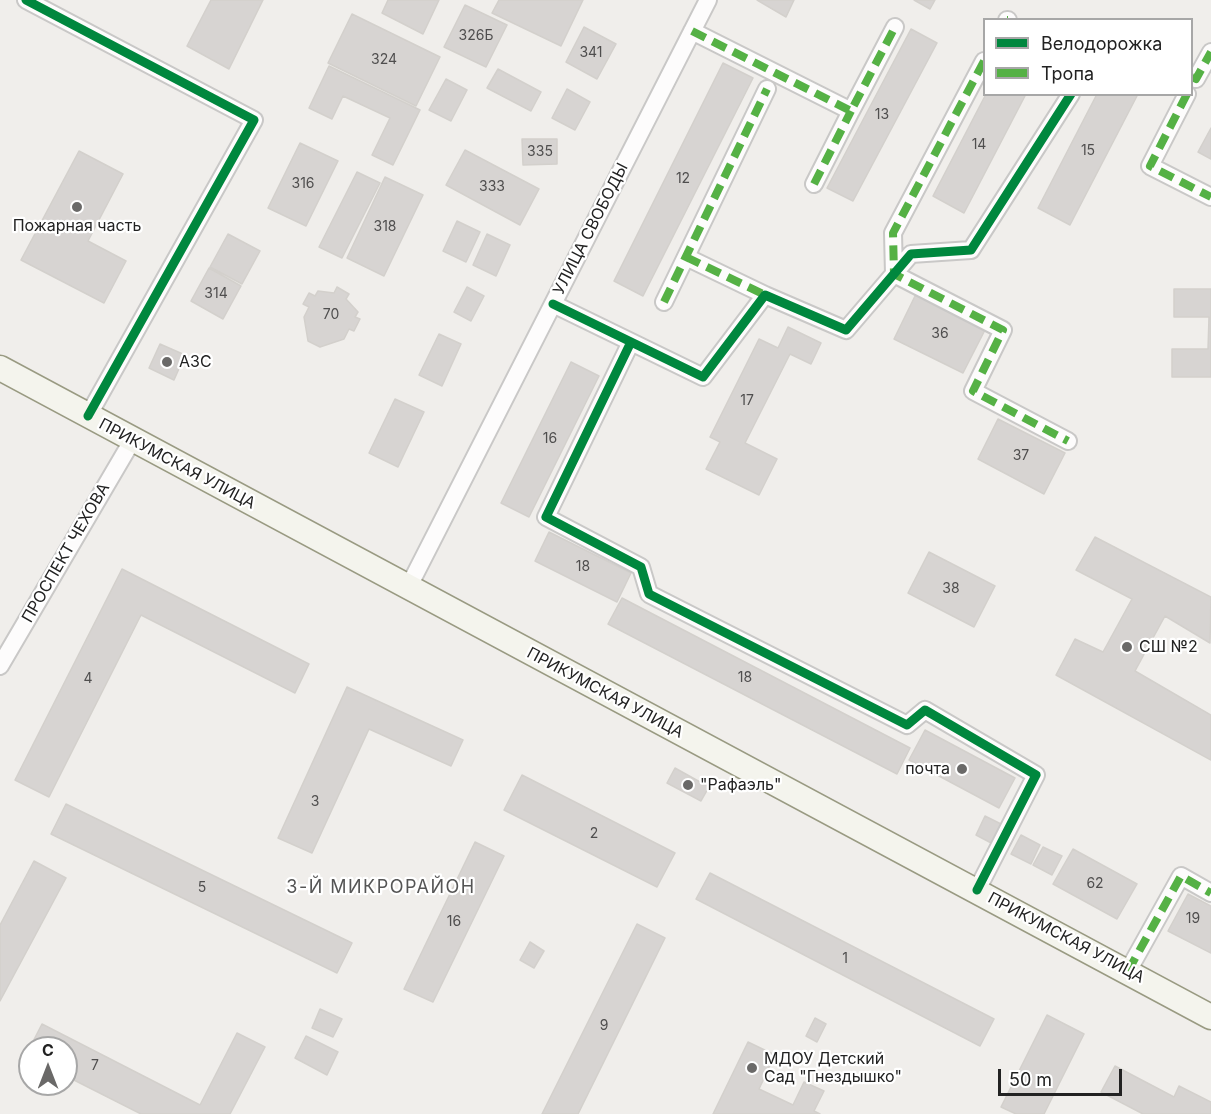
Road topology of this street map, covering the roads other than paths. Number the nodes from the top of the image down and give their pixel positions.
1 (26, 0) edge
2 (708, 0) edge
3 (895, 27) dead end
4 (692, 31) junction
5 (1211, 52) edge
6 (983, 63) edge
7 (1193, 81) edge
8 (767, 89) dead end
9 (1070, 96) edge
10 (1186, 96) edge
11 (851, 111) junction
12 (813, 184) dead end
13 (1211, 197) edge
14 (686, 257) junction
15 (894, 274) junction
16 (765, 295) junction
17 (664, 302) dead end
18 (553, 304) junction
19 (631, 342) junction
20 (0, 368) edge
21 (88, 416) junction
22 (132, 441) junction
23 (1068, 441) dead end
24 (409, 586) junction
25 (0, 666) edge
26 (977, 890) junction
27 (1211, 892) edge
28 (1128, 971) junction
29 (1211, 1017) edge

1 - 21 street
2 - 4 street, УЛИЦА СВОБОДЫ
3 - 11 street
4 - 11 street
4 - 18 street, УЛИЦА СВОБОДЫ
5 - 7 street
6 - 15 street
8 - 14 street
9 - 15 street
10 - 13 street
11 - 12 street
14 - 16 street
14 - 17 street
15 - 16 street
15 - 23 street
16 - 19 street
18 - 19 street
18 - 24 street, УЛИЦА СВОБОДЫ
19 - 26 street
20 - 21 main road, ПРИКУМСКАЯ УЛИЦА
21 - 22 main road, ПРИКУМСКАЯ УЛИЦА
22 - 24 main road, ПРИКУМСКАЯ УЛИЦА
22 - 25 street, ПРОСПЕКТ ЧЕХОВА
24 - 26 main road, ПРИКУМСКАЯ УЛИЦА
26 - 28 main road, ПРИКУМСКАЯ УЛИЦА
27 - 28 street
28 - 29 main road, ПРИКУМСКАЯ УЛИЦА

